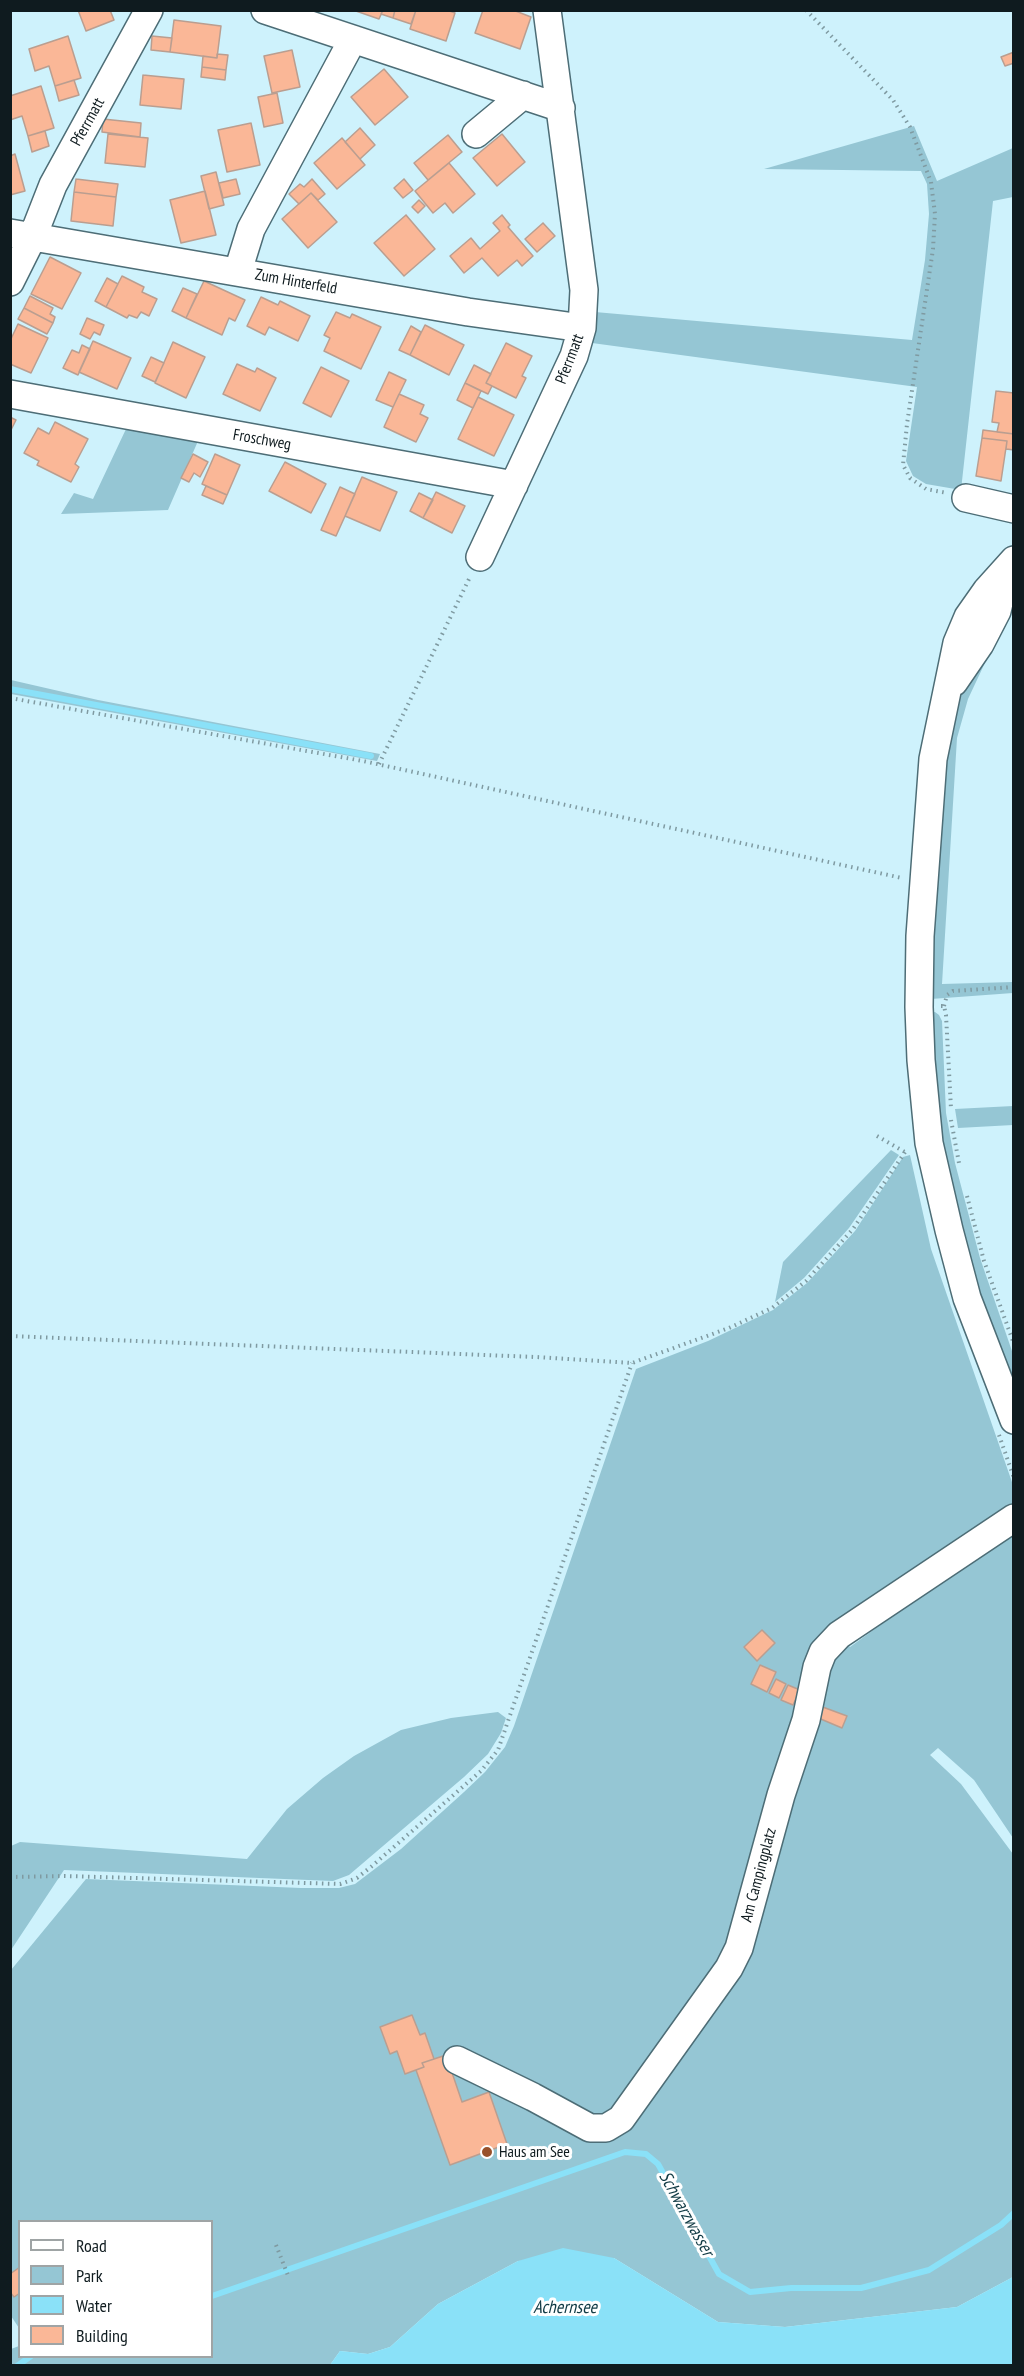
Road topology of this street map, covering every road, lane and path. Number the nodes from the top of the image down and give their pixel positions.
1 (149, 10) edge
2 (265, 10) edge
3 (547, 10) edge
4 (806, 10) edge
5 (353, 39) junction
6 (523, 95) junction
7 (561, 108) junction
8 (476, 134) dead end
9 (22, 234) edge
10 (238, 271) junction
11 (10, 282) edge
12 (582, 328) junction
13 (10, 394) edge
14 (514, 485) junction
15 (966, 498) joint
16 (1014, 508) edge
17 (480, 557) joint
18 (1010, 565) edge
19 (10, 698) edge
20 (379, 765) junction
21 (924, 880) junction
22 (1014, 987) edge
23 (931, 1007) junction
24 (877, 1136) dead end
25 (961, 1173) dead end
26 (966, 1194) dead end
27 (10, 1336) edge
28 (1014, 1344) edge
29 (632, 1363) junction
30 (1014, 1420) edge
31 (1014, 1518) edge
32 (10, 1877) edge
33 (457, 2060) dead end
34 (276, 2245) dead end
35 (289, 2278) dead end

1 - 9 street, Pferrmatt
2 - 5 street
3 - 7 street, Pferrmatt
4 - 15 path
5 - 6 street
5 - 10 street
6 - 7 street
6 - 8 street
7 - 12 street, Pferrmatt
9 - 10 street, Zum Hinterfeld
9 - 11 street
10 - 12 street, Zum Hinterfeld
12 - 14 street, Pferrmatt
13 - 14 street, Froschweg
14 - 17 street, Pferrmatt
15 - 16 street
17 - 20 path
18 - 21 street
19 - 20 path
20 - 21 path
21 - 23 street
22 - 23 path
23 - 25 path
23 - 30 street
24 - 29 path
26 - 28 path
27 - 29 path
29 - 32 path
31 - 33 street, Am Campingplatz
34 - 35 path

